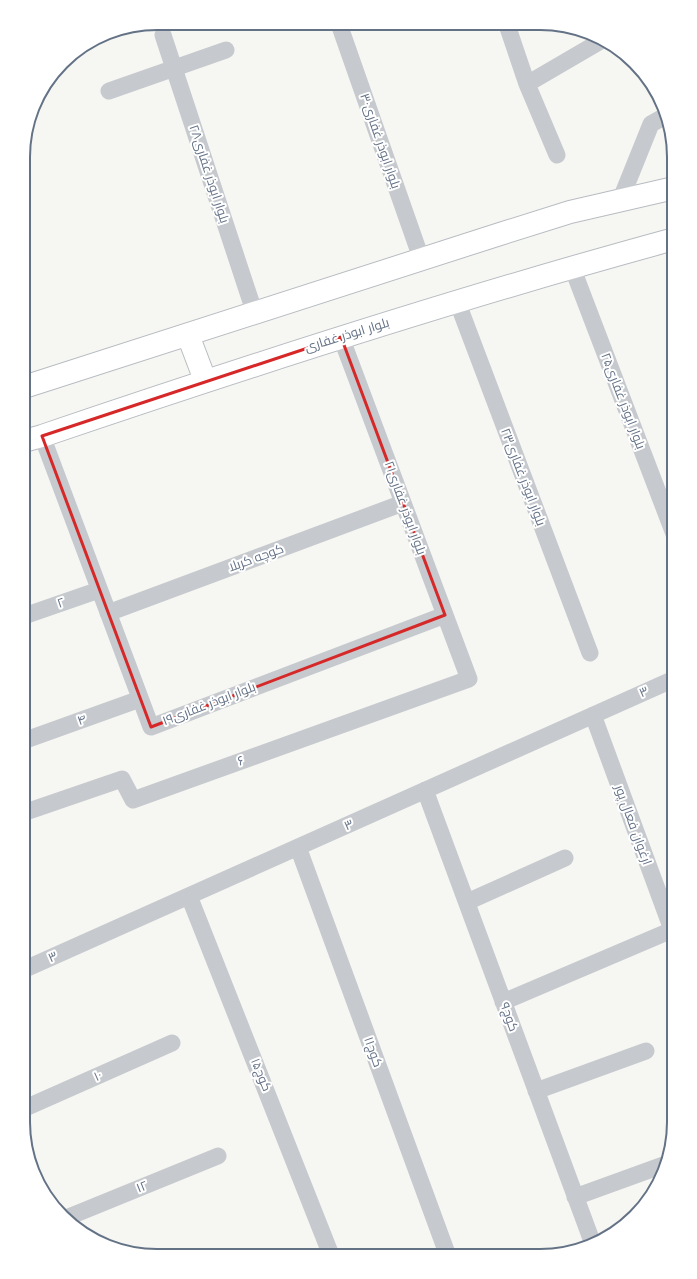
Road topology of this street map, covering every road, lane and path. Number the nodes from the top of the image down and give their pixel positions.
1 (341, 30) edge
2 (509, 30) edge
3 (164, 35) dead end
4 (596, 43) edge
5 (226, 50) dead end
6 (174, 68) junction
7 (527, 84) junction
8 (109, 91) dead end
9 (661, 119) edge
10 (556, 155) dead end
11 (667, 190) edge
12 (620, 200) junction
13 (667, 241) edge
14 (421, 258) junction
15 (572, 267) junction
16 (457, 301) junction
17 (255, 314) junction
18 (188, 335) junction
19 (341, 336) junction
20 (205, 380) junction
21 (30, 385) edge
22 (33, 438) edge
23 (403, 503) junction
24 (667, 516) edge
25 (99, 590) junction
26 (108, 613) junction
27 (30, 614) edge
28 (445, 615) junction
29 (590, 653) dead end
30 (469, 679) joint
31 (667, 682) edge
32 (140, 698) junction
33 (593, 715) junction
34 (30, 738) edge
35 (425, 790) junction
36 (30, 811) edge
37 (298, 847) junction
38 (565, 858) dead end
39 (189, 896) junction
40 (466, 902) junction
41 (667, 917) edge
42 (667, 935) edge
43 (30, 967) edge
44 (503, 1002) junction
45 (172, 1043) dead end
46 (646, 1051) dead end
47 (536, 1091) junction
48 (30, 1106) edge
49 (218, 1156) dead end
50 (658, 1167) edge
51 (575, 1197) junction
52 (71, 1216) edge
53 (591, 1238) edge
54 (329, 1249) edge
55 (445, 1249) edge

1 - 14 street, بلوار ابوذر غفاری۳۰
2 - 7 street
3 - 6 street, بلوار ابوذر غفاری۲۸
4 - 7 street
5 - 6 street
6 - 8 street
6 - 17 street, بلوار ابوذر غفاری۲۸
7 - 10 street
9 - 12 street
11 - 12 main road
12 - 14 main road
13 - 15 main road, بلوار ابوذر غفاری
14 - 17 main road
15 - 16 main road, بلوار ابوذر غفاری
15 - 24 street, بلوار ابوذر غفاری۲۵
16 - 19 main road, بلوار ابوذر غفاری
16 - 29 street, بلوار ابوذر غفاری۲۳
17 - 18 main road
18 - 20 main road
18 - 21 main road
19 - 20 main road, بلوار ابوذر غفاری
19 - 23 street, ۲۱بلوار ابوذر غفاری
20 - 22 main road, بلوار ابوذر غفاری
22 - 25 street, بلوار ابوذر غفاری۱۹
23 - 26 street, کوچه کربلا
23 - 28 street, ۲۱بلوار ابوذر غفاری
25 - 26 street, بلوار ابوذر غفاری۱۹
25 - 27 street, ۲
26 - 32 street, بلوار ابوذر غفاری۱۹
28 - 30 street, ۲۱بلوار ابوذر غفاری
28 - 32 street, بلوار ابوذر غفاری۱۹
30 - 36 street, ۶
31 - 33 street, ۳
32 - 34 street, ۴
33 - 35 street, ۳
33 - 41 street, ارغوان فعال پور
35 - 37 street, ۳
35 - 40 street, ۹کوچ
37 - 39 street, ۳
37 - 55 street, ۱۱کوچ
38 - 40 street
39 - 43 street, ۳
39 - 54 street, ۱۵کوچ
40 - 44 street, ۹کوچ
42 - 44 street
44 - 47 street, ۹کوچ
45 - 48 street, ۱۰
46 - 47 street
47 - 51 street, ۹کوچ
49 - 52 street, ۱۲
50 - 51 street
51 - 53 street, ۹کوچ

